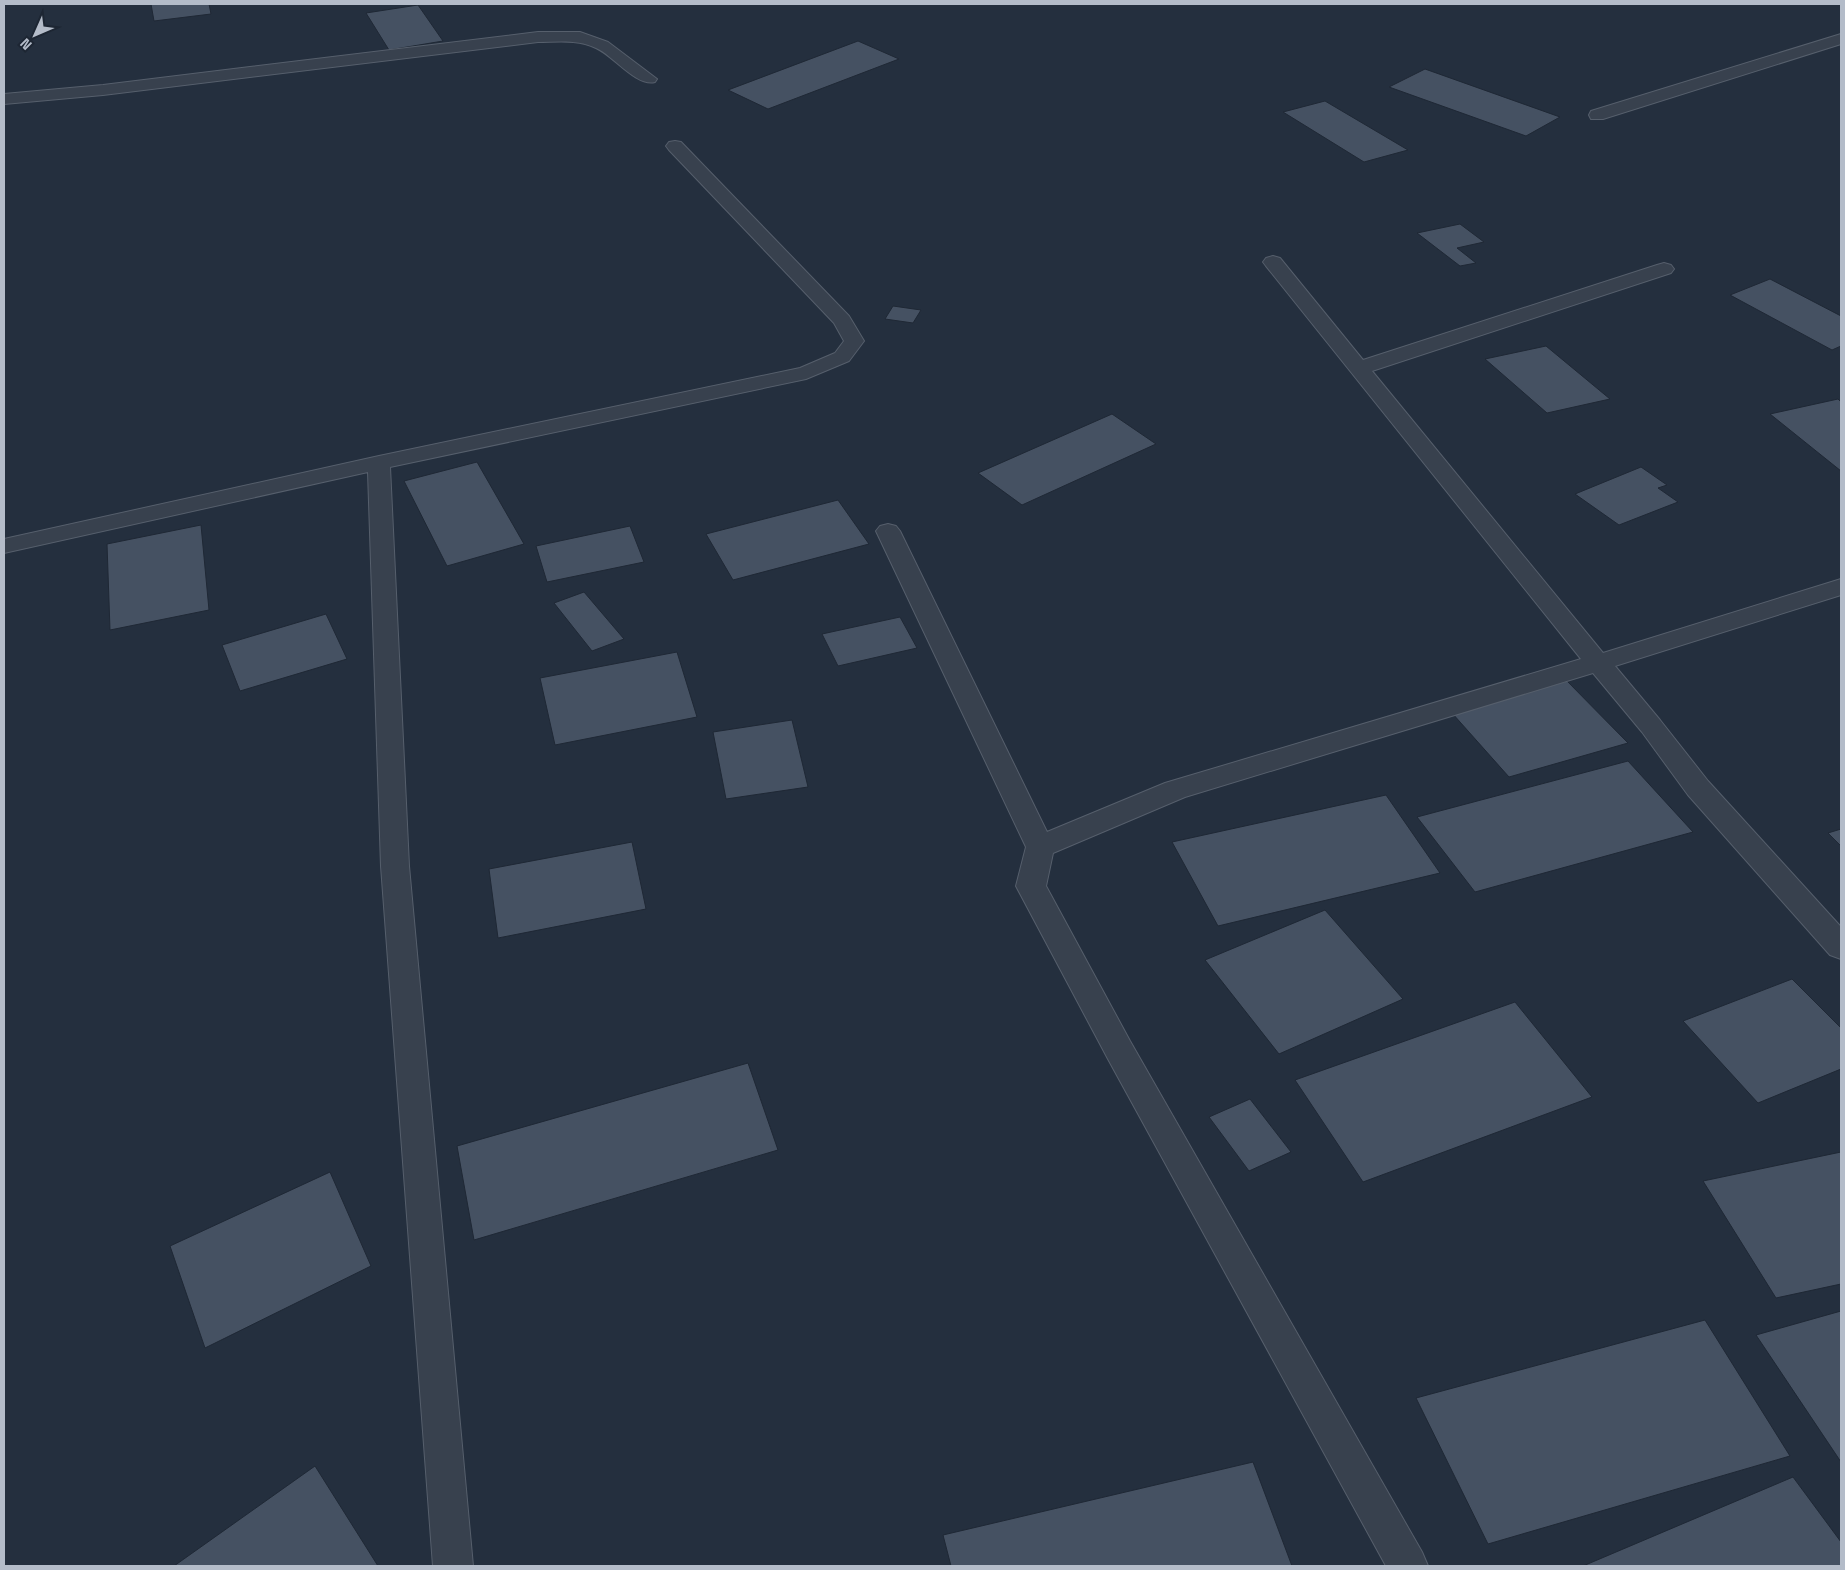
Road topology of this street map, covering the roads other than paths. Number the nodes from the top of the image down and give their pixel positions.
1 (1841, 39) edge
2 (650, 79) dead end
3 (4, 98) edge
4 (1597, 115) dead end
5 (675, 146) dead end
6 (1273, 262) dead end
7 (1664, 269) dead end
8 (1359, 368) junction
9 (379, 463) junction
10 (888, 531) dead end
11 (4, 546) edge
12 (1841, 588) edge
13 (1598, 663) junction
14 (1040, 847) junction
15 (1841, 947) edge
16 (453, 1566) edge
17 (1408, 1566) edge

1 - 4 street
2 - 3 street
5 - 9 street
6 - 8 street
7 - 8 street
8 - 13 street
9 - 11 street
9 - 16 street
10 - 14 street
12 - 13 street
13 - 14 street
13 - 15 street
14 - 17 street

